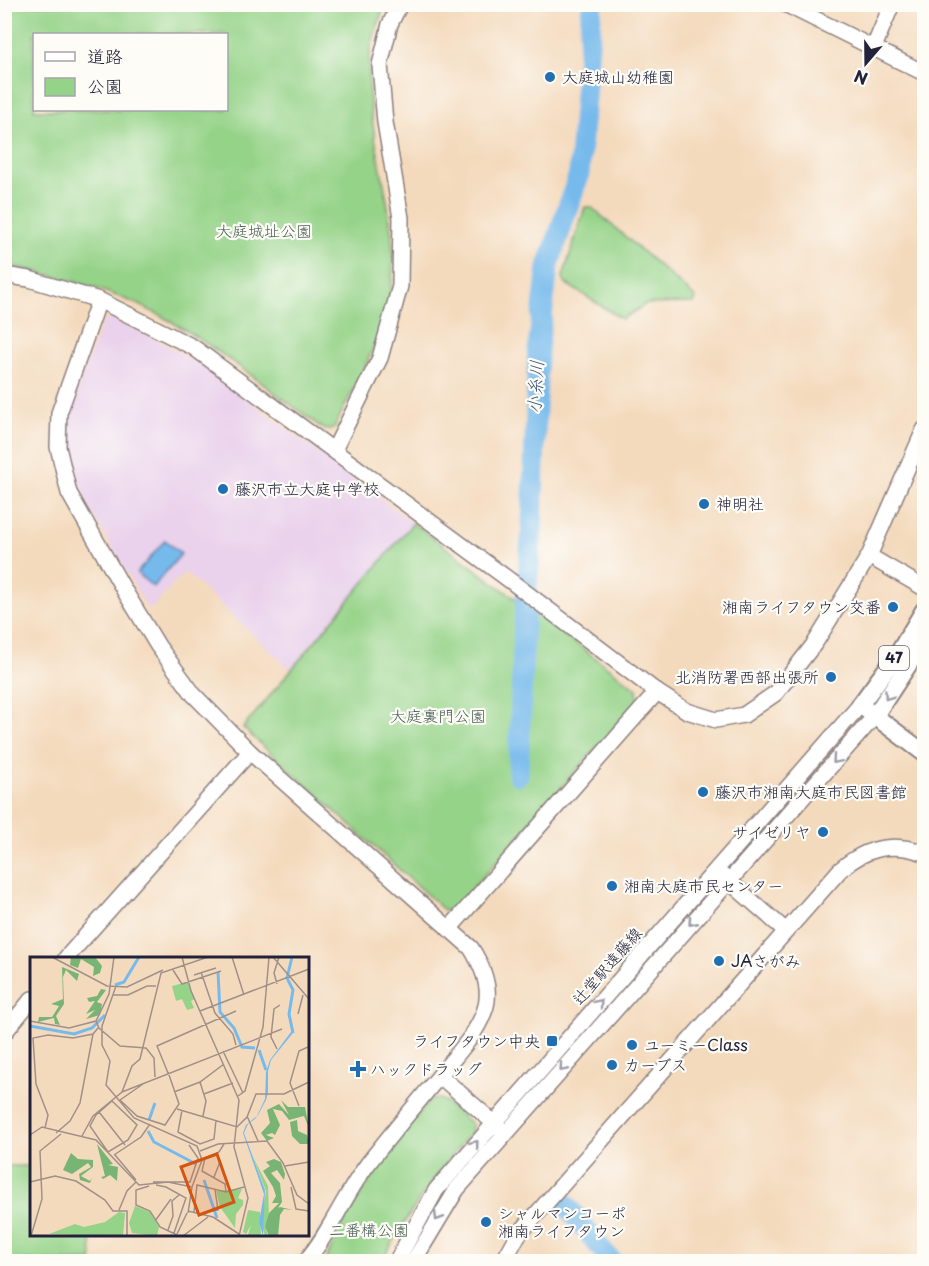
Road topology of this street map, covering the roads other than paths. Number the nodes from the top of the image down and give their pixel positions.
1 (400, 4) edge
2 (785, 4) edge
3 (892, 4) edge
4 (874, 47) junction
5 (924, 73) edge
6 (4, 275) edge
7 (99, 300) junction
8 (924, 430) edge
9 (334, 450) junction
10 (869, 556) junction
11 (924, 588) edge
12 (924, 610) edge
13 (924, 641) edge
14 (657, 692) junction
15 (860, 705) junction
16 (874, 717) junction
17 (250, 752) junction
18 (924, 753) edge
19 (924, 853) edge
20 (716, 871) junction
21 (729, 881) junction
22 (449, 929) junction
23 (786, 930) junction
24 (67, 957) edge
25 (30, 1001) edge
26 (4, 1033) edge
27 (440, 1076) junction
28 (494, 1122) junction
29 (506, 1133) junction
30 (305, 1262) edge
31 (396, 1262) edge
32 (413, 1262) edge
33 (503, 1262) edge

1 - 9 street
2 - 4 street
3 - 4 street
4 - 5 street
6 - 7 street
7 - 9 street
7 - 17 street
8 - 10 street
9 - 14 street
10 - 11 street
10 - 14 street
12 - 15 main road, 47
13 -> 16 main road, 47
14 - 22 street
15 - 16 main road
15 - 20 street, 辻堂駅遠藤線
16 - 18 main road
16 -> 21 street, 辻堂駅遠藤線
17 - 22 street
17 - 24 street
19 - 23 street
20 - 21 street
28 -> 20 street, 辻堂駅遠藤線
21 - 23 street
21 -> 29 street, 辻堂駅遠藤線
22 - 27 street
23 - 33 street
25 - 26 street
27 - 28 street
27 - 30 street
28 - 29 street
31 -> 28 street, 辻堂駅遠藤線
29 -> 32 street, 辻堂駅遠藤線

